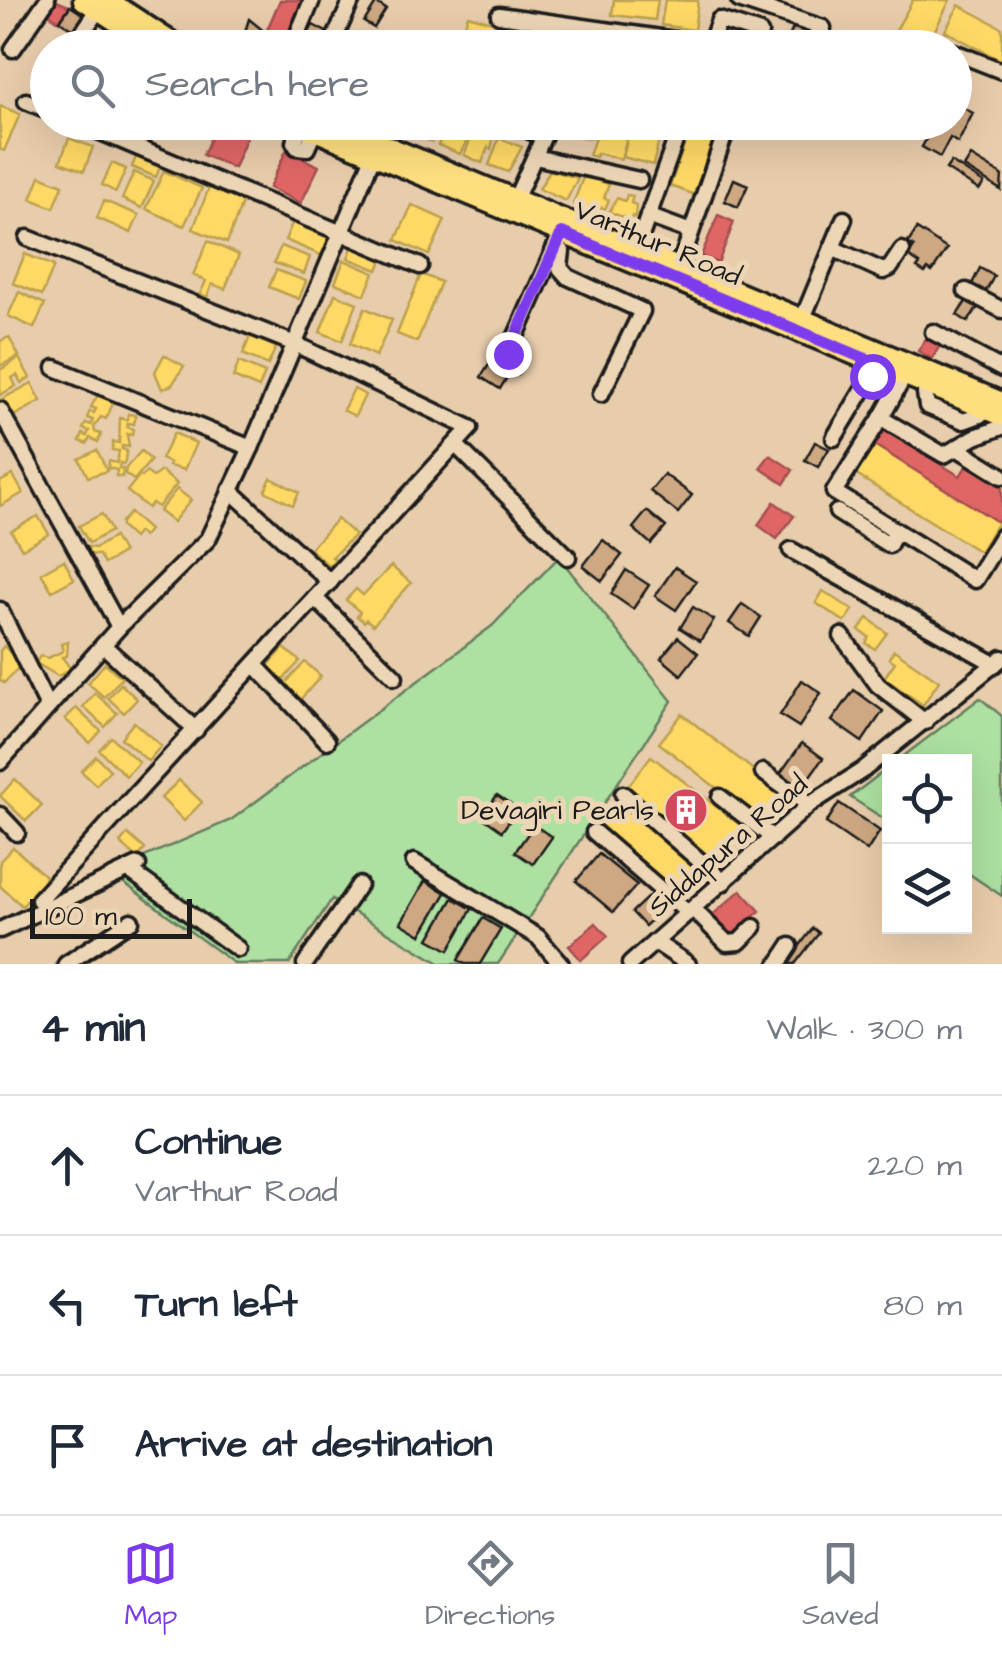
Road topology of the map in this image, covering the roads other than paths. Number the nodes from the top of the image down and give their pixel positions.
1 (48, 0) edge
2 (312, 0) edge
3 (352, 0) edge
4 (739, 0) edge
5 (96, 3) edge
6 (499, 15) dead end
7 (558, 24) junction
8 (823, 28) dead end
9 (82, 30) edge
10 (128, 30) edge
11 (148, 30) edge
12 (300, 30) edge
13 (338, 30) edge
14 (558, 30) edge
15 (591, 30) edge
16 (715, 30) edge
17 (750, 30) edge
18 (14, 49) dead end
19 (972, 59) edge
20 (1002, 71) edge
21 (26, 101) dead end
22 (30, 103) edge
23 (120, 140) edge
24 (348, 140) edge
25 (366, 140) edge
26 (542, 140) edge
27 (675, 140) edge
28 (723, 140) edge
29 (375, 150) junction
30 (535, 157) junction
31 (638, 180) dead end
32 (515, 200) junction
33 (648, 216) junction
34 (844, 220) dead end
35 (340, 231) junction
36 (691, 232) junction
37 (28, 238) dead end
38 (559, 239) junction
39 (832, 248) junction
40 (636, 250) junction
41 (902, 250) dead end
42 (420, 266) dead end
43 (679, 268) junction
44 (966, 290) dead end
45 (1002, 310) edge
46 (803, 318) junction
47 (933, 332) dead end
48 (295, 344) junction
49 (508, 354) dead end
50 (878, 364) junction
51 (55, 368) dead end
52 (1002, 368) edge
53 (905, 375) junction
54 (602, 394) dead end
55 (993, 405) edge
56 (0, 410) edge
57 (1002, 416) edge
58 (881, 418) junction
59 (998, 432) edge
60 (834, 438) dead end
61 (456, 444) junction
62 (251, 448) junction
63 (958, 448) junction
64 (1002, 476) edge
65 (230, 490) junction
66 (838, 512) dead end
67 (896, 531) junction
68 (1002, 536) edge
69 (791, 550) dead end
70 (568, 556) dead end
71 (330, 582) junction
72 (315, 598) junction
73 (0, 610) edge
74 (119, 627) junction
75 (4, 631) edge
76 (842, 636) dead end
77 (103, 645) junction
78 (999, 661) edge
79 (255, 664) junction
80 (395, 677) dead end
81 (47, 704) junction
82 (925, 722) junction
83 (196, 730) junction
84 (327, 741) dead end
85 (0, 762) edge
86 (763, 772) dead end
87 (623, 794) dead end
88 (720, 797) dead end
89 (809, 805) junction
90 (0, 815) edge
91 (594, 832) dead end
92 (18, 833) dead end
93 (773, 838) junction
94 (414, 862) dead end
95 (621, 866) dead end
96 (724, 882) junction
97 (359, 885) dead end
98 (40, 900) dead end
99 (688, 913) junction
100 (131, 920) dead end
101 (754, 927) dead end
102 (0, 930) edge
103 (656, 942) junction
104 (790, 946) dead end
105 (238, 949) dead end
106 (66, 964) edge
107 (305, 964) edge
108 (561, 964) edge
109 (630, 964) edge
110 (688, 964) edge
111 (778, 964) edge

1 - 18 street
2 - 12 street
3 - 13 street
4 - 8 street
5 - 9 street
5 - 10 main road
5 - 11 main road
6 - 7 street
7 - 14 street
7 - 15 street
16 - 17 street
19 - 20 street
21 - 22 street
23 - 35 street
24 - 29 main road, Varthur Road
25 - 29 main road, Varthur Road
26 - 30 street
27 - 33 street
28 - 36 street
29 - 32 main road, Varthur Road
29 - 35 street
29 - 38 main road, Varthur Road
30 - 31 street
30 - 32 street
32 - 40 main road, Varthur Road
33 - 36 street
33 - 40 street
34 - 39 street
35 - 42 street
35 - 48 street
36 - 43 street
37 - 48 street
38 - 49 street
38 - 50 main road, Varthur Road
38 - 54 street
39 - 41 street
39 - 46 street
40 - 43 main road, Varthur Road
43 - 46 main road, Varthur Road
44 - 45 street
46 - 55 main road, Varthur Road
47 - 52 street
48 - 61 street
48 - 62 street
50 - 53 main road, Varthur Road
50 - 60 street
51 - 62 street
53 - 55 main road, Varthur Road
53 - 58 street
55 - 57 main road, Varthur Road
56 - 74 street
58 - 63 street
58 - 67 street
59 - 63 street
61 - 70 street
61 - 71 street
62 - 65 street
63 - 64 street
65 - 71 street
65 - 74 street
66 - 67 street
67 - 68 street
69 - 78 street
71 - 72 street
72 - 79 street
72 - 80 street
73 - 75 street
74 - 77 street
75 - 81 street
76 - 82 street
77 - 81 street
77 - 83 street
78 - 82 street, Siddapura Road
79 - 83 street
79 - 84 street
81 - 85 street
82 - 89 street, Siddapura Road
83 - 98 street
86 - 89 street
87 - 96 street
88 - 93 street
89 - 93 street, Siddapura Road
90 - 92 street
91 - 99 street
93 - 96 street, Siddapura Road
94 - 108 street
95 - 99 street
96 - 99 street, Siddapura Road
97 - 107 street
99 - 101 street
99 - 103 street, Siddapura Road
100 - 106 street
102 - 105 street
103 - 109 street, Siddapura Road
103 - 110 street
104 - 111 street

